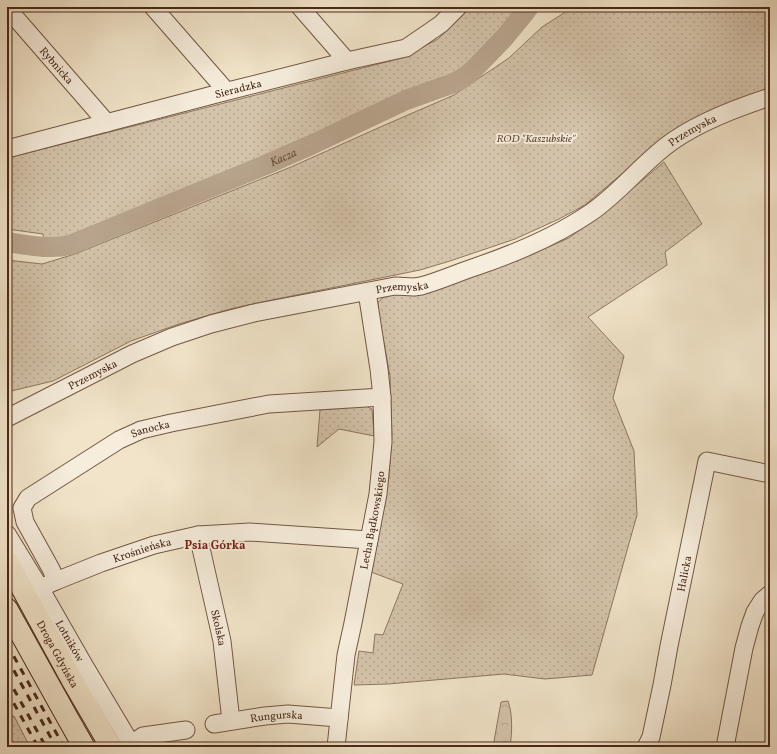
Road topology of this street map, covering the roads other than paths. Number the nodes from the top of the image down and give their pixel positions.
1 (153, 7) edge
2 (300, 7) edge
3 (457, 7) edge
4 (7, 8) edge
5 (347, 61) junction
6 (224, 92) junction
7 (770, 97) edge
8 (107, 123) junction
9 (7, 149) edge
10 (367, 292) junction
11 (382, 397) junction
12 (7, 418) edge
13 (770, 474) edge
14 (7, 534) edge
15 (198, 535) junction
16 (369, 540) junction
17 (7, 561) edge
18 (56, 581) junction
19 (40, 588) junction
20 (770, 594) edge
21 (7, 609) edge
22 (338, 718) junction
23 (231, 721) junction
24 (214, 724) dead end
25 (186, 730) dead end
26 (132, 745) edge
27 (84, 747) edge
28 (111, 747) edge
29 (336, 747) edge
30 (646, 747) edge
31 (725, 747) edge

1 - 6 street
2 - 5 street
3 - 5 street, Sieradzka
4 - 8 street, Rybnicka
5 - 6 street, Sieradzka
6 - 8 street, Sieradzka
7 - 10 street, Przemyska
8 - 9 street, Sieradzka
10 - 11 street, Lecha Bądkowskiego
10 - 12 street, Przemyska
11 - 16 street, Lecha Bądkowskiego
11 - 18 street, Sanocka
13 - 30 street, Halicka
14 - 19 street, Lotników
15 - 16 street, Krośnieńska
15 - 18 street, Krośnieńska
15 - 23 street, Skolska
16 - 22 street, Lecha Bądkowskiego
17 - 28 main road, Droga Gdyńska
18 - 19 street, Krośnieńska
19 - 26 street, Lotników
20 - 31 street
21 - 27 main road
22 - 23 street, Rungurska
22 - 29 street, Lecha Bądkowskiego
23 - 24 street, Rungurska
25 - 26 street

